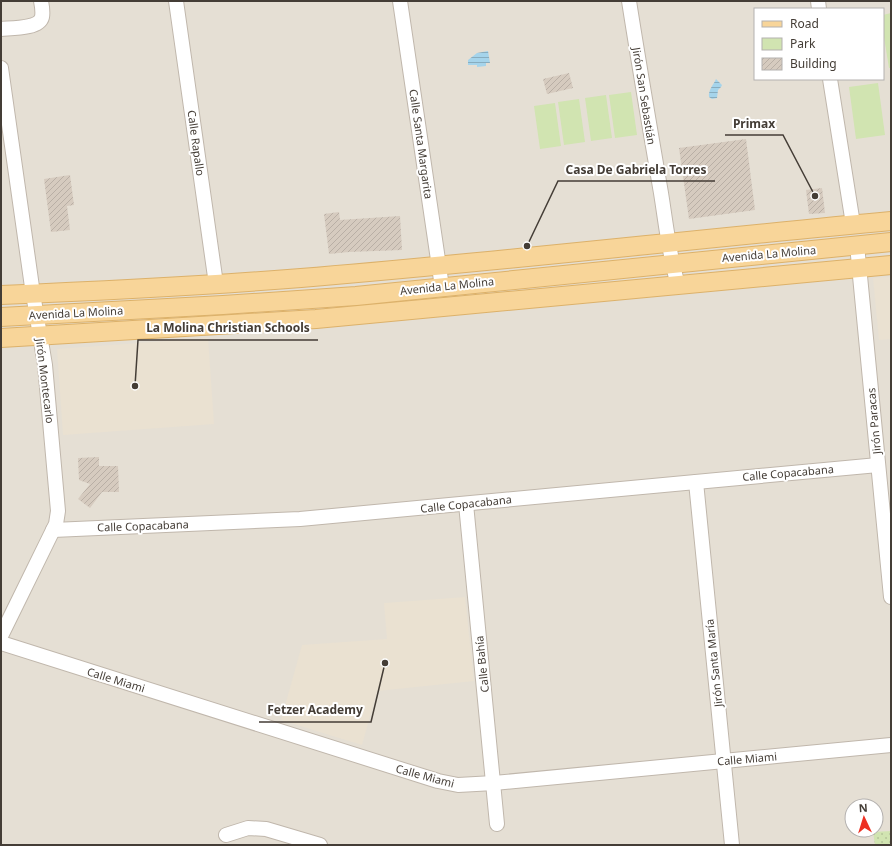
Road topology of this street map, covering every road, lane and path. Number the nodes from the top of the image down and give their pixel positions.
1 (41, 1) edge
2 (176, 1) edge
3 (400, 1) edge
4 (629, 1) edge
5 (1, 29) edge
6 (1, 68) edge
7 (830, 80) edge
8 (891, 220) edge
9 (853, 224) junction
10 (795, 230) junction
11 (891, 235) edge
12 (669, 242) junction
13 (891, 242) edge
14 (857, 245) junction
15 (762, 255) junction
16 (671, 264) junction
17 (439, 266) junction
18 (891, 266) edge
19 (859, 269) junction
20 (216, 284) junction
21 (678, 285) junction
22 (442, 287) junction
23 (33, 294) junction
24 (1, 295) edge
25 (36, 315) junction
26 (1, 317) edge
27 (40, 336) junction
28 (1, 338) edge
29 (878, 465) junction
30 (696, 482) junction
31 (466, 504) junction
32 (53, 530) junction
33 (888, 542) edge
34 (891, 598) edge
35 (1, 636) edge
36 (1, 643) edge
37 (891, 745) edge
38 (724, 761) junction
39 (494, 783) junction
40 (497, 824) dead end
41 (226, 835) dead end
42 (320, 845) edge
43 (732, 845) edge

1 - 5 street
2 - 20 street, Calle Rapallo
3 - 17 street, Calle Santa Margarita
4 - 12 street, Jirón San Sebastián
6 - 23 street, Jirón Montecarlo
7 - 9 street
8 - 9 main road, Avenida La Molina
9 - 10 main road, Avenida La Molina
9 - 11 main road
10 - 12 main road, Avenida La Molina
10 - 15 main road
12 - 16 street, Jirón San Sebastián
12 - 17 main road, Avenida La Molina
13 - 14 main road, Avenida La Molina
14 - 15 main road, Avenida La Molina
14 - 19 street, Jirón Paracas
15 - 16 main road, Avenida La Molina
16 - 21 street, Jirón San Sebastián
16 - 22 main road, Avenida La Molina
17 - 20 main road, Avenida La Molina
17 - 22 street, Calle Santa Margarita
18 - 19 main road, Avenida La Molina
19 - 21 main road, Avenida La Molina
19 - 29 street, Jirón Paracas
20 - 23 main road, Avenida La Molina
21 - 27 main road, Avenida La Molina
22 - 25 main road, Avenida La Molina
23 - 24 main road, Avenida La Molina
23 - 25 street, Jirón Montecarlo
25 - 26 main road, Avenida La Molina
25 - 27 street, Jirón Montecarlo
27 - 28 main road, Avenida La Molina
27 - 32 street, Jirón Montecarlo
29 - 30 street, Calle Copacabana
29 - 33 street, Jirón Paracas
30 - 31 street, Calle Copacabana
30 - 38 street, Jirón Santa María
31 - 32 street, Calle Copacabana
31 - 39 street, Calle Bahía
32 - 35 street, Jirón Montecarlo
33 - 34 street, Jirón Paracas
36 - 39 street, Calle Miami
37 - 38 street, Calle Miami
38 - 39 street, Calle Miami
38 - 43 street, Jirón Santa María
39 - 40 street, Calle Bahía
41 - 42 street

